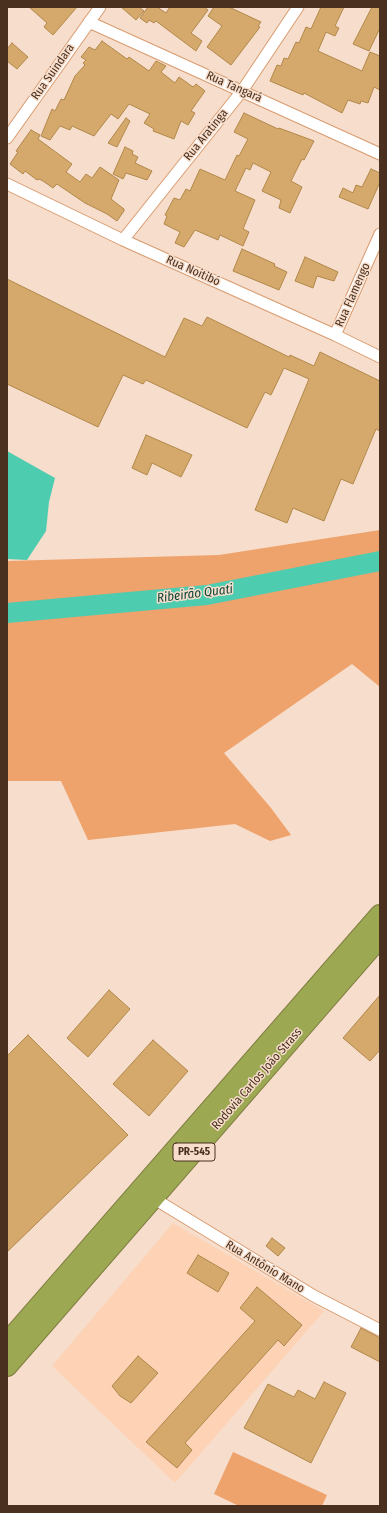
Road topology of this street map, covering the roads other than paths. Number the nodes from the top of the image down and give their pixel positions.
1 (100, 7) edge
2 (298, 7) edge
3 (89, 22) junction
4 (242, 91) junction
5 (7, 138) edge
6 (380, 154) edge
7 (7, 184) edge
8 (380, 234) edge
9 (123, 240) junction
10 (335, 335) junction
11 (380, 357) edge
12 (380, 915) edge
13 (380, 937) edge
14 (153, 1198) junction
15 (380, 1330) edge
16 (7, 1343) edge
17 (7, 1366) edge

1 - 3 street, Rua Suindara
2 - 4 street, Rua Aratinga
3 - 4 street, Rua Tangará
3 - 5 street, Rua Suindara
4 - 6 street, Rua Tangará
4 - 9 street, Rua Aratinga
7 - 9 street, Rua Noitibó
8 - 10 street, Rua Flamengo
9 - 10 street, Rua Noitibó
10 - 11 street, Rua Noitibó
12 - 16 highway, Rodovia Carlos João Strass / PR-545
13 - 14 highway, Rodovia Carlos João Strass / PR-545
14 - 15 street, Rua Antônio Mano
14 - 17 highway, Rodovia Carlos João Strass / PR-545

